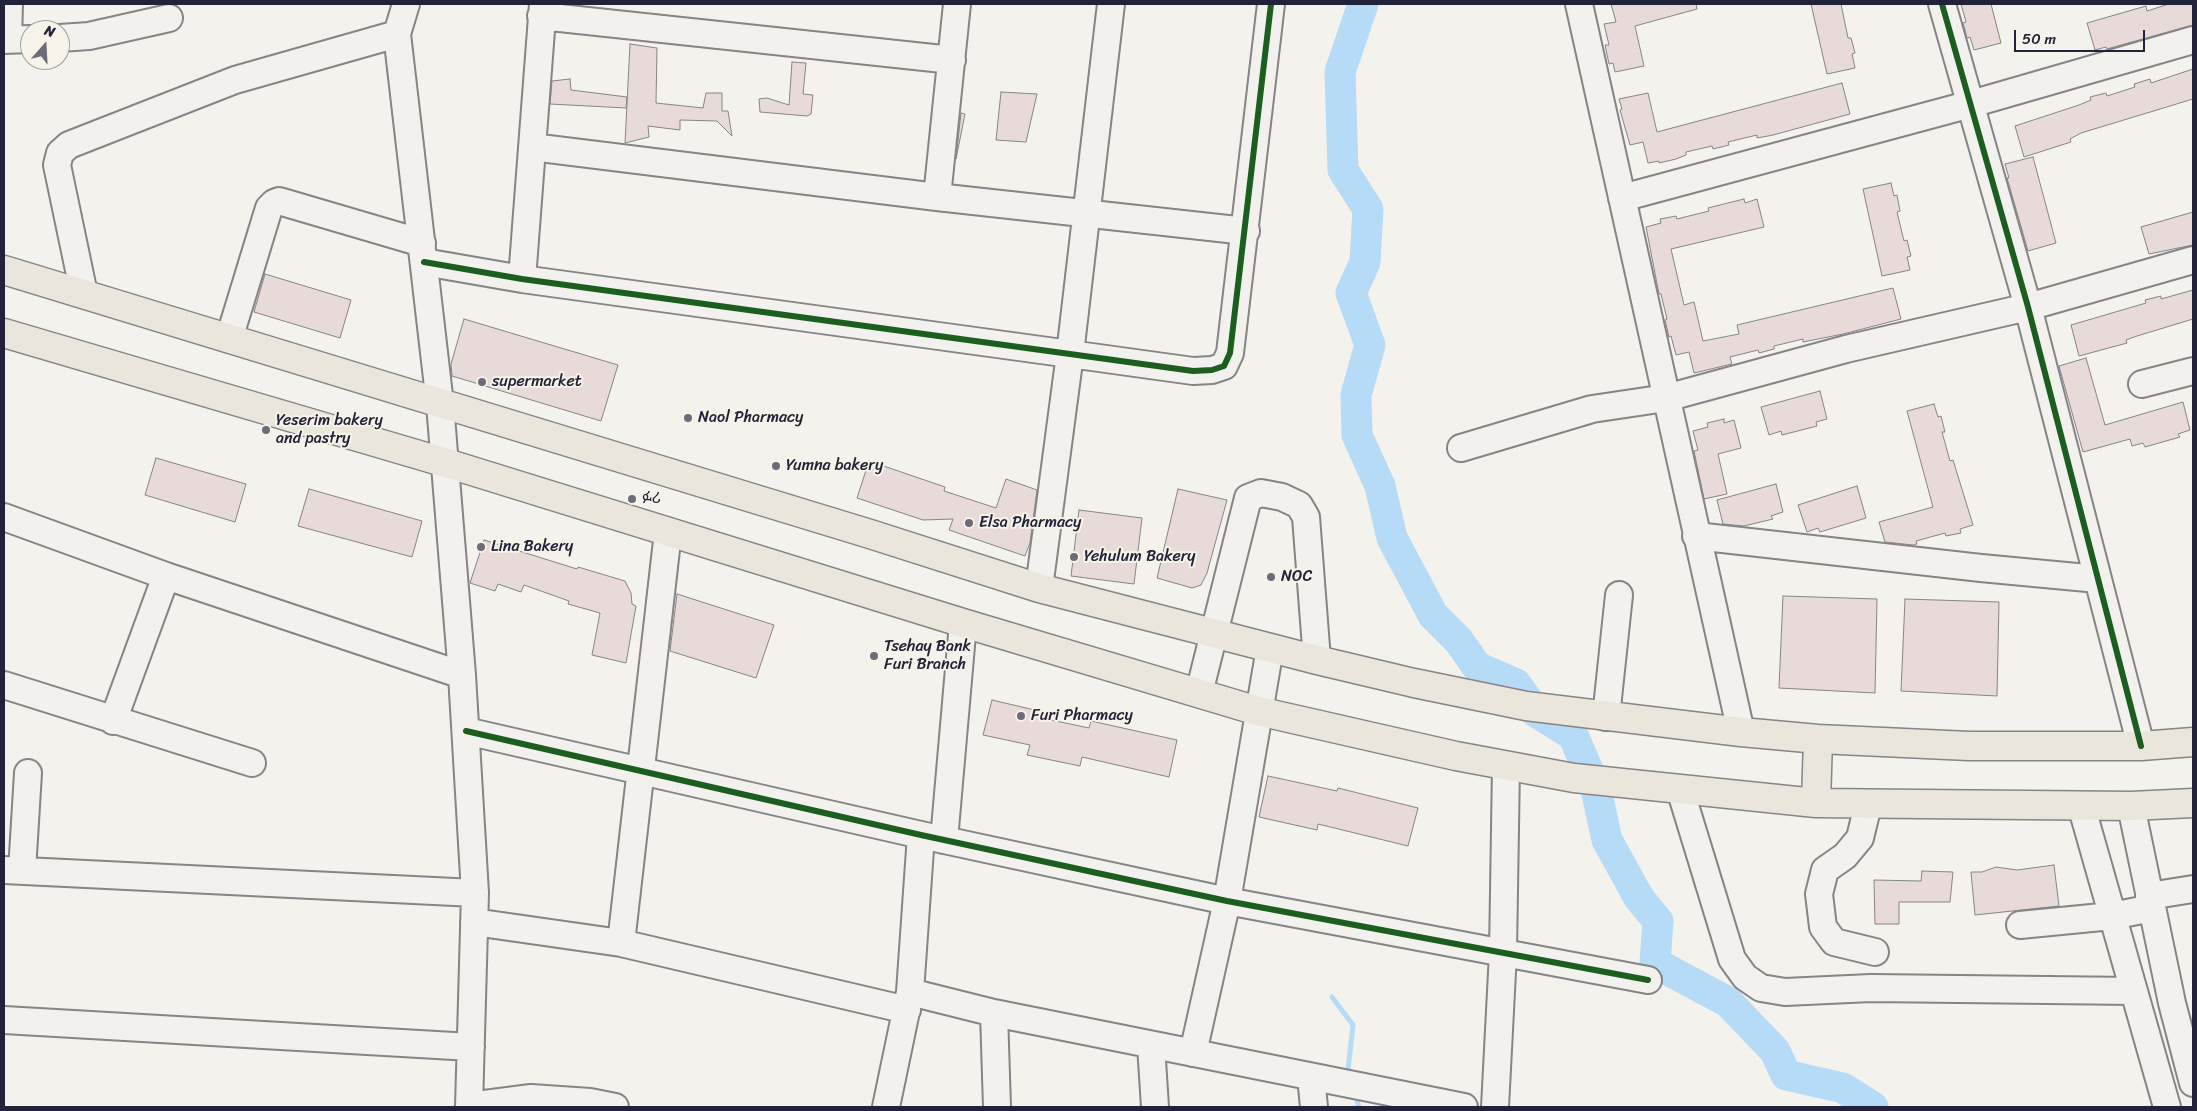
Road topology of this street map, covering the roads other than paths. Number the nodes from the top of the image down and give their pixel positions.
1 (9, 4) edge
2 (406, 4) edge
3 (957, 4) edge
4 (1111, 4) edge
5 (1271, 4) edge
6 (1579, 4) edge
7 (1942, 4) edge
8 (542, 10) edge
9 (169, 18) dead end
10 (397, 34) junction
11 (70, 37) edge
12 (14, 40) edge
13 (2193, 40) edge
14 (952, 60) junction
15 (1971, 104) junction
16 (532, 147) junction
17 (937, 198) junction
18 (1622, 198) junction
19 (1086, 213) junction
20 (1246, 231) junction
21 (423, 253) junction
22 (2193, 260) edge
23 (4, 270) edge
24 (522, 279) junction
25 (84, 294) junction
26 (2028, 307) junction
27 (4, 333) edge
28 (229, 339) junction
29 (1070, 354) junction
30 (2193, 371) edge
31 (2142, 384) dead end
32 (1666, 398) junction
33 (440, 404) junction
34 (1461, 448) dead end
35 (443, 462) junction
36 (4, 517) edge
37 (668, 532) junction
38 (1696, 536) junction
39 (166, 576) junction
40 (2098, 579) junction
41 (1038, 588) junction
42 (1619, 595) dead end
43 (963, 623) junction
44 (1213, 633) junction
45 (1270, 648) junction
46 (1317, 660) junction
47 (462, 675) junction
48 (4, 685) edge
49 (1199, 693) junction
50 (1258, 711) junction
51 (1606, 716) junction
52 (113, 721) junction
53 (466, 731) junction
54 (1741, 732) junction
55 (1818, 738) junction
56 (2193, 742) edge
57 (2141, 746) junction
58 (252, 764) dead end
59 (1506, 766) junction
60 (640, 772) junction
61 (28, 773) dead end
62 (1680, 789) junction
63 (1816, 803) junction
64 (2193, 803) edge
65 (1868, 805) junction
66 (2081, 805) junction
67 (2130, 806) junction
68 (932, 837) junction
69 (13, 870) edge
70 (2193, 889) edge
71 (475, 893) junction
72 (1227, 901) junction
73 (2151, 902) junction
74 (2112, 916) junction
75 (474, 922) junction
76 (2020, 925) dead end
77 (621, 943) junction
78 (1504, 952) junction
79 (1875, 952) dead end
80 (1648, 980) dead end
81 (2134, 991) junction
82 (2183, 1000) edge
83 (909, 1001) junction
84 (994, 1013) junction
85 (4, 1020) edge
86 (1151, 1045) junction
87 (470, 1047) junction
88 (1193, 1053) junction
89 (1311, 1077) junction
90 (2193, 1083) edge
91 (469, 1106) edge
92 (615, 1107) edge
93 (886, 1107) edge
94 (997, 1107) edge
95 (1155, 1107) edge
96 (1314, 1107) edge
97 (1460, 1107) edge
98 (1495, 1107) edge
99 (2167, 1107) edge

1 - 12 street
2 - 10 street
3 - 14 street
4 - 19 street
5 - 20 street
6 - 18 street
7 - 15 street
8 - 14 street
8 - 16 street
9 - 11 street
10 - 21 street
10 - 25 street
13 - 15 street
14 - 17 street
15 - 18 street
15 - 26 street
16 - 17 street
16 - 24 street
17 - 19 street
18 - 32 street
19 - 20 street
19 - 29 street
20 - 29 street
21 - 24 street
21 - 28 street
21 - 33 street
22 - 26 street
23 - 25 main road
24 - 29 street
25 - 28 main road
26 - 32 street
26 - 40 street
27 - 35 main road
28 - 33 main road
29 - 41 street
30 - 31 street
32 - 34 street
32 - 38 street
33 - 35 street
33 - 41 main road
35 - 37 main road
35 - 47 street
36 - 39 street
37 - 43 main road
37 - 60 street
38 - 40 street
38 - 54 street
39 - 47 street
39 - 52 street
40 - 57 street
41 - 44 main road
42 - 51 street
43 - 49 main road
43 - 68 street
44 - 45 main road
44 - 46 street
44 - 49 street
45 - 46 main road
45 - 50 street
46 - 51 main road
47 - 53 street
48 - 52 street
49 - 50 main road
50 - 59 main road
50 - 72 street
51 - 54 main road
52 - 58 street
53 - 60 street
53 - 71 street
54 - 55 main road
55 - 57 main road
55 - 63 main road
56 - 57 main road
59 - 62 main road
59 - 78 street
60 - 68 street
60 - 77 street
61 - 69 street
62 - 63 main road
62 - 81 street
63 - 65 main road
64 - 67 main road
65 - 66 main road
65 - 79 street
66 - 67 main road
66 - 74 street
67 - 73 street
68 - 72 street
68 - 83 street
69 - 71 street
70 - 73 street
71 - 75 street
72 - 78 street
72 - 88 street
73 - 74 street
73 - 82 street
74 - 76 street
74 - 81 street
75 - 77 street
75 - 87 street
77 - 83 street
78 - 80 street
78 - 98 street
81 - 99 street
82 - 90 street
83 - 84 street
83 - 93 street
84 - 86 street
84 - 94 street
85 - 87 street
86 - 88 street
86 - 95 street
87 - 91 street
88 - 89 street
89 - 96 street
89 - 97 street
91 - 92 street

